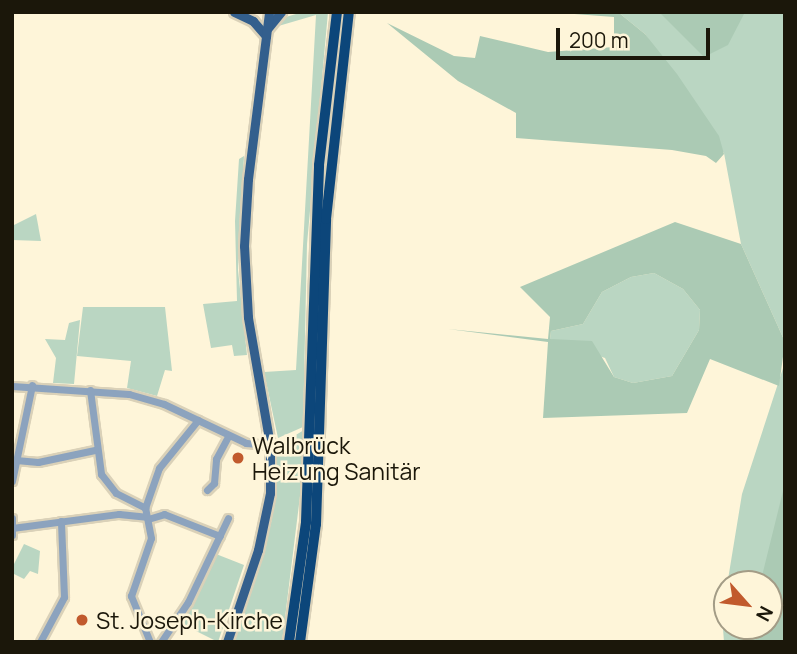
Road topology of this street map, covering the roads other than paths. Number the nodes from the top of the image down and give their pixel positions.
1 (234, 12) edge
2 (270, 12) edge
3 (281, 12) edge
4 (337, 12) edge
5 (349, 12) edge
6 (266, 33) junction
7 (32, 385) junction
8 (12, 386) edge
9 (90, 390) junction
10 (198, 420) junction
11 (228, 436) junction
12 (270, 445) junction
13 (95, 450) junction
14 (16, 460) junction
15 (12, 481) edge
16 (207, 490) dead end
17 (146, 515) junction
18 (12, 518) edge
19 (228, 518) dead end
20 (61, 521) junction
21 (13, 528) edge
22 (12, 535) edge
23 (220, 536) junction
24 (40, 642) edge
25 (150, 642) edge
26 (161, 642) edge
27 (227, 642) edge
28 (289, 642) edge
29 (300, 642) edge

1 - 6 main road
2 - 6 main road
3 - 6 main road
4 - 28 highway
5 - 29 highway
6 - 12 main road
7 - 8 street
7 - 9 street
7 - 14 street
9 - 10 street
9 - 13 street
10 - 11 street
10 - 17 street
11 - 12 street
11 - 16 street
12 - 27 main road
13 - 14 street
13 - 17 street
14 - 15 street
17 - 20 street
17 - 23 street
17 - 25 street
18 - 21 street
19 - 23 street
20 - 21 street
20 - 24 street
21 - 22 street
23 - 26 street

